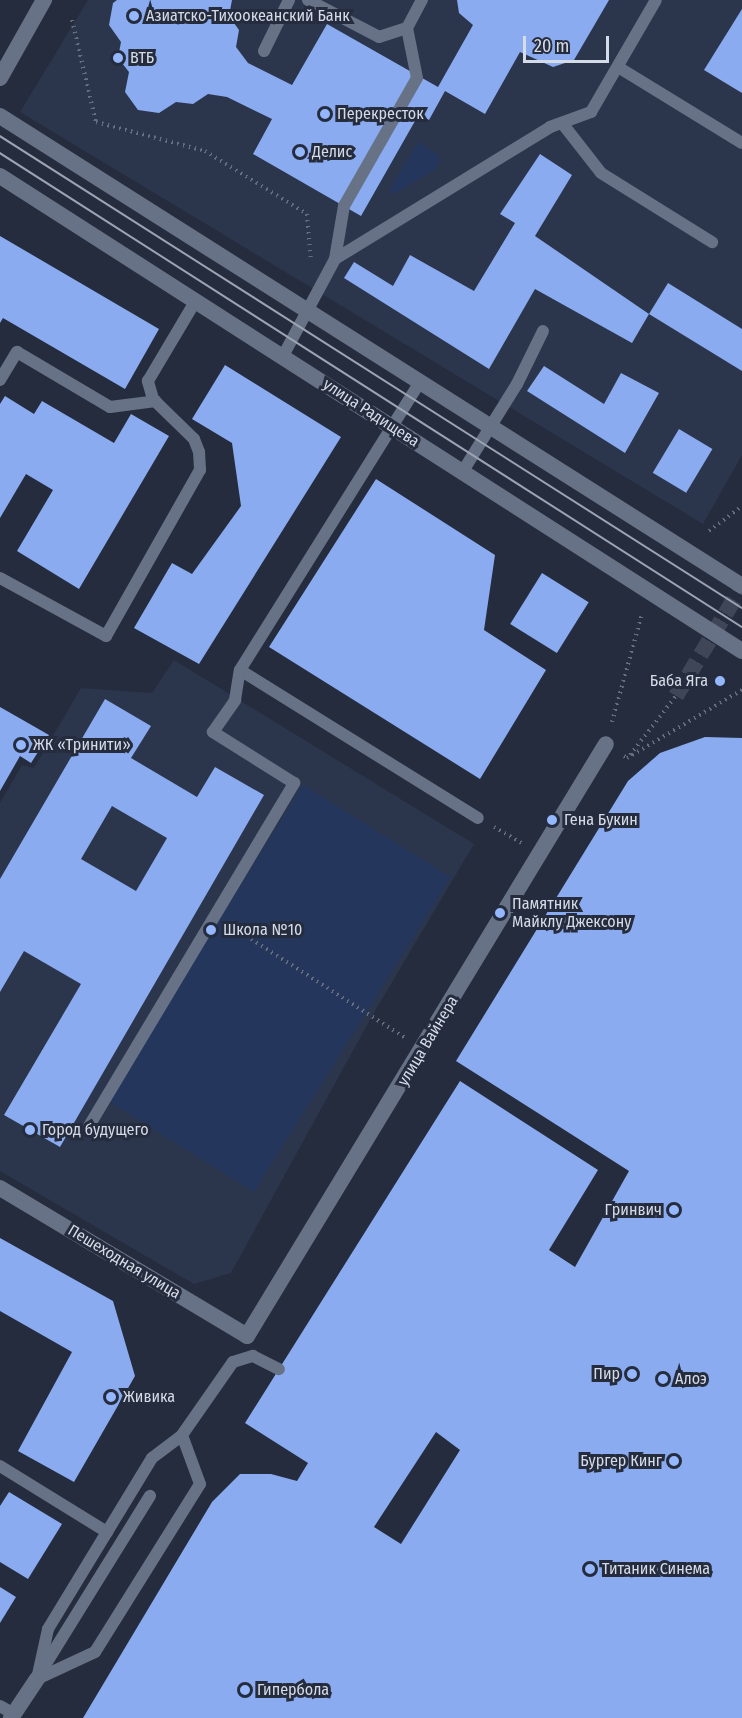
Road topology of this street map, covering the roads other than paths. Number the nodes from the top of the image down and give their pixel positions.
1 (44, 0) edge
2 (289, 0) edge
3 (308, 0) edge
4 (422, 0) edge
5 (656, 0) edge
6 (407, 28) junction
7 (264, 51) dead end
8 (618, 68) junction
9 (0, 78) edge
10 (0, 116) edge
11 (562, 123) junction
12 (742, 143) edge
13 (0, 176) edge
14 (712, 242) dead end
15 (335, 259) junction
16 (195, 302) junction
17 (311, 307) junction
18 (543, 332) dead end
19 (283, 356) junction
20 (0, 380) edge
21 (420, 382) junction
22 (156, 401) junction
23 (489, 425) junction
24 (392, 427) junction
25 (463, 471) junction
26 (0, 578) edge
27 (742, 586) edge
28 (742, 651) edge
29 (240, 670) junction
30 (606, 744) road end
31 (478, 818) road end
32 (89, 1126) dead end
33 (0, 1188) edge
34 (247, 1336) joint
35 (279, 1369) dead end
36 (182, 1435) junction
37 (0, 1466) edge
38 (150, 1496) dead end
39 (107, 1532) junction
40 (37, 1679) junction
41 (8, 1713) edge

1 - 9 street
2 - 7 lane
3 - 6 lane
4 - 6 lane
5 - 8 lane
6 - 15 lane
8 - 11 lane
8 - 12 lane
10 - 17 street
11 - 14 lane
11 - 15 lane
13 - 16 street, улица Радищева
15 - 17 lane
16 - 19 street, улица Радищева
16 - 22 lane
17 - 19 lane
17 - 21 street
18 - 23 lane
19 - 24 street, улица Радищева
20 - 22 lane
21 - 23 street
21 - 24 lane
22 - 26 lane
23 - 25 lane
23 - 27 street
24 - 25 street, улица Радищева
24 - 29 lane
25 - 28 street, улица Радищева
29 - 31 lane
29 - 32 lane
30 - 34 street, улица Вайнера
33 - 34 street, Пешеходная улица
35 - 36 lane
36 - 39 lane
36 - 40 lane
37 - 39 lane
38 - 40 lane
39 - 40 lane
40 - 41 street

